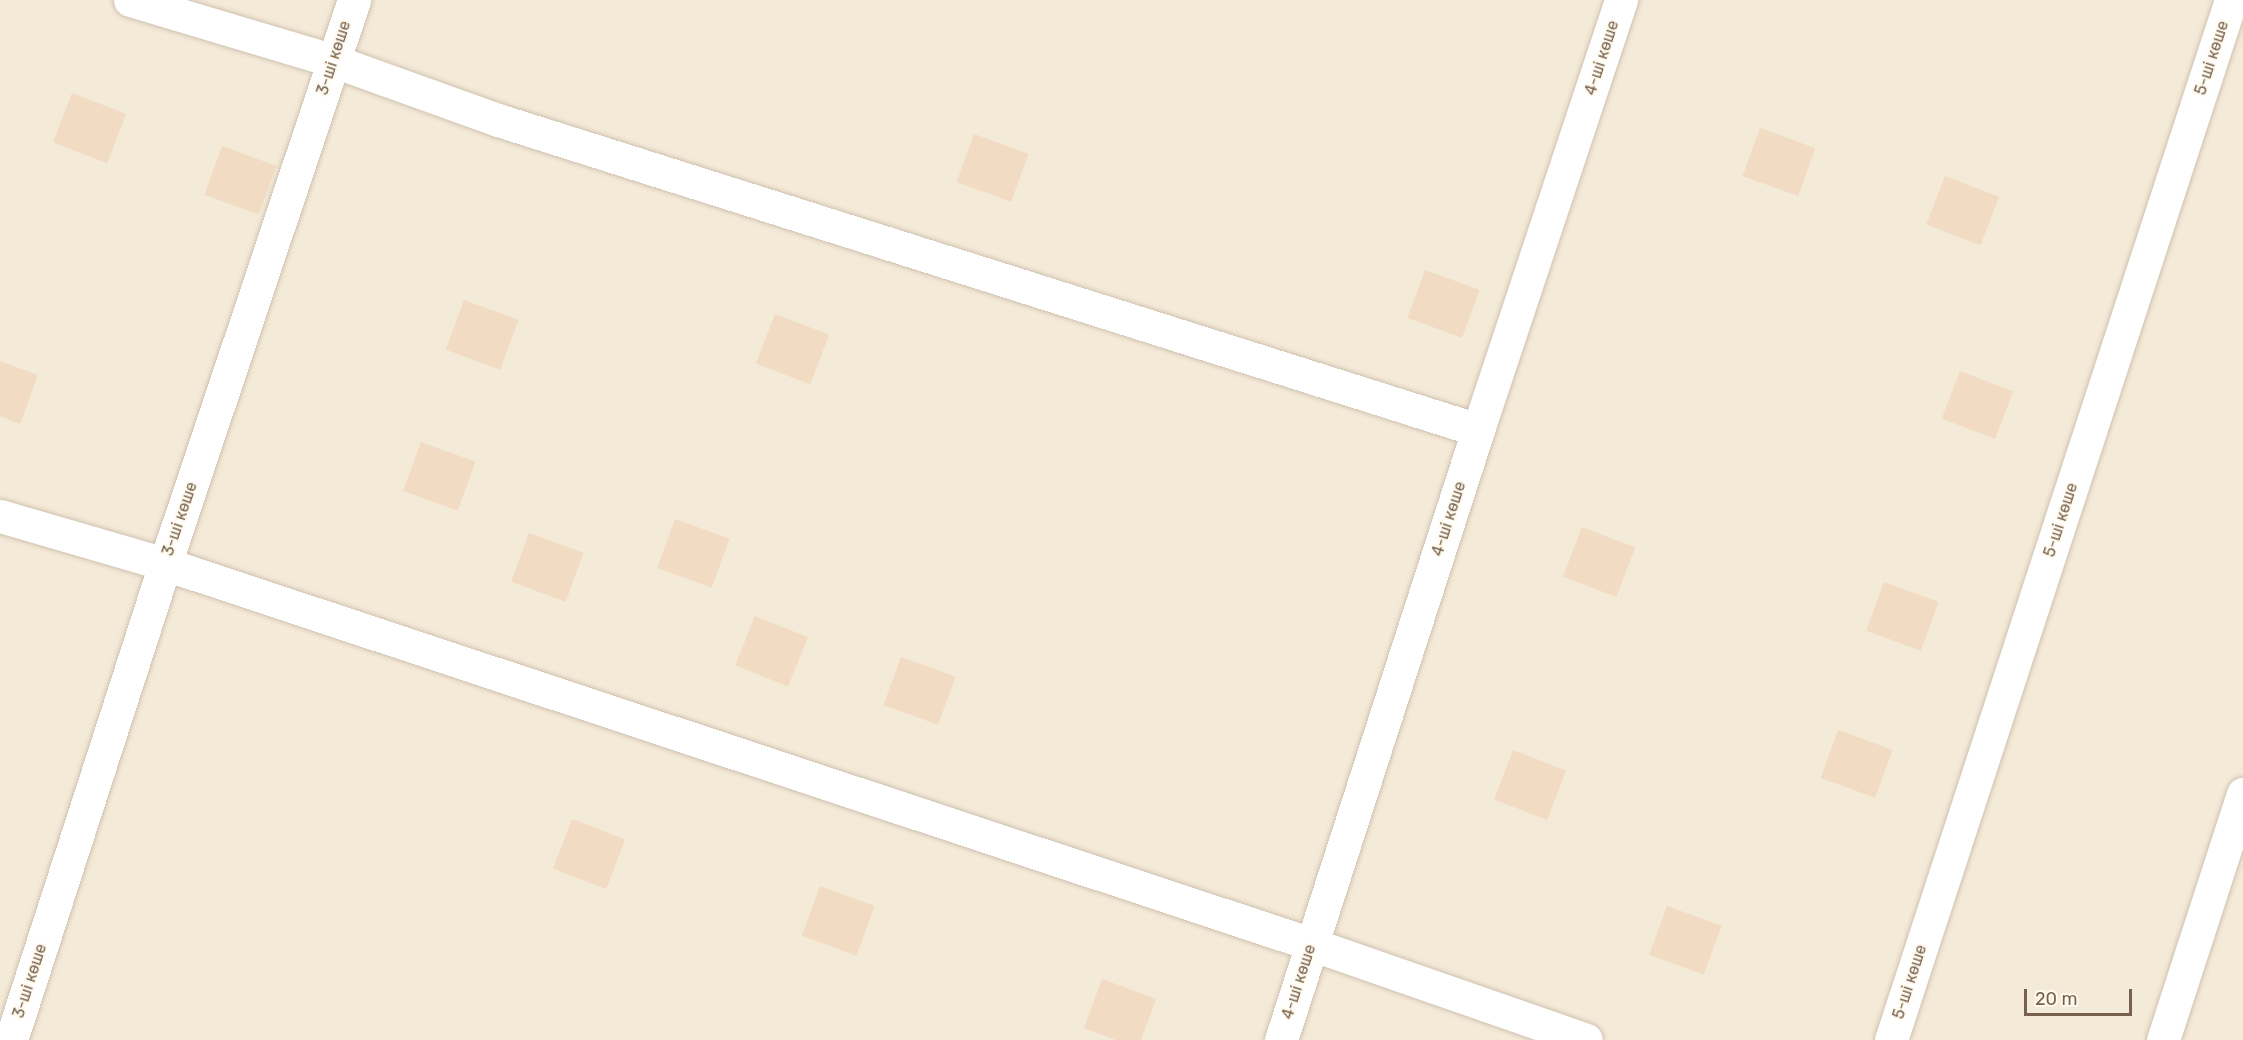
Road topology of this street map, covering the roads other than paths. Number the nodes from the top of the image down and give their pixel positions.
1 (129, 0) edge
2 (354, 0) edge
3 (1621, 0) edge
4 (2230, 0) edge
5 (334, 61) junction
6 (1478, 430) junction
7 (0, 516) edge
8 (165, 564) junction
9 (2243, 794) edge
10 (1311, 944) junction
11 (11, 1040) edge
12 (1281, 1040) edge
13 (1586, 1040) edge
14 (1892, 1040) edge
15 (2163, 1040) edge

1 - 5 lane
2 - 5 lane, 3-ші көше
3 - 6 lane, 4-ші көше
4 - 14 lane, 5-ші көше
5 - 6 lane
5 - 8 lane, 3-ші көше
6 - 10 lane, 4-ші көше
7 - 8 lane
8 - 10 lane
8 - 11 lane, 3-ші көше
9 - 15 lane
10 - 12 lane, 4-ші көше
10 - 13 lane

